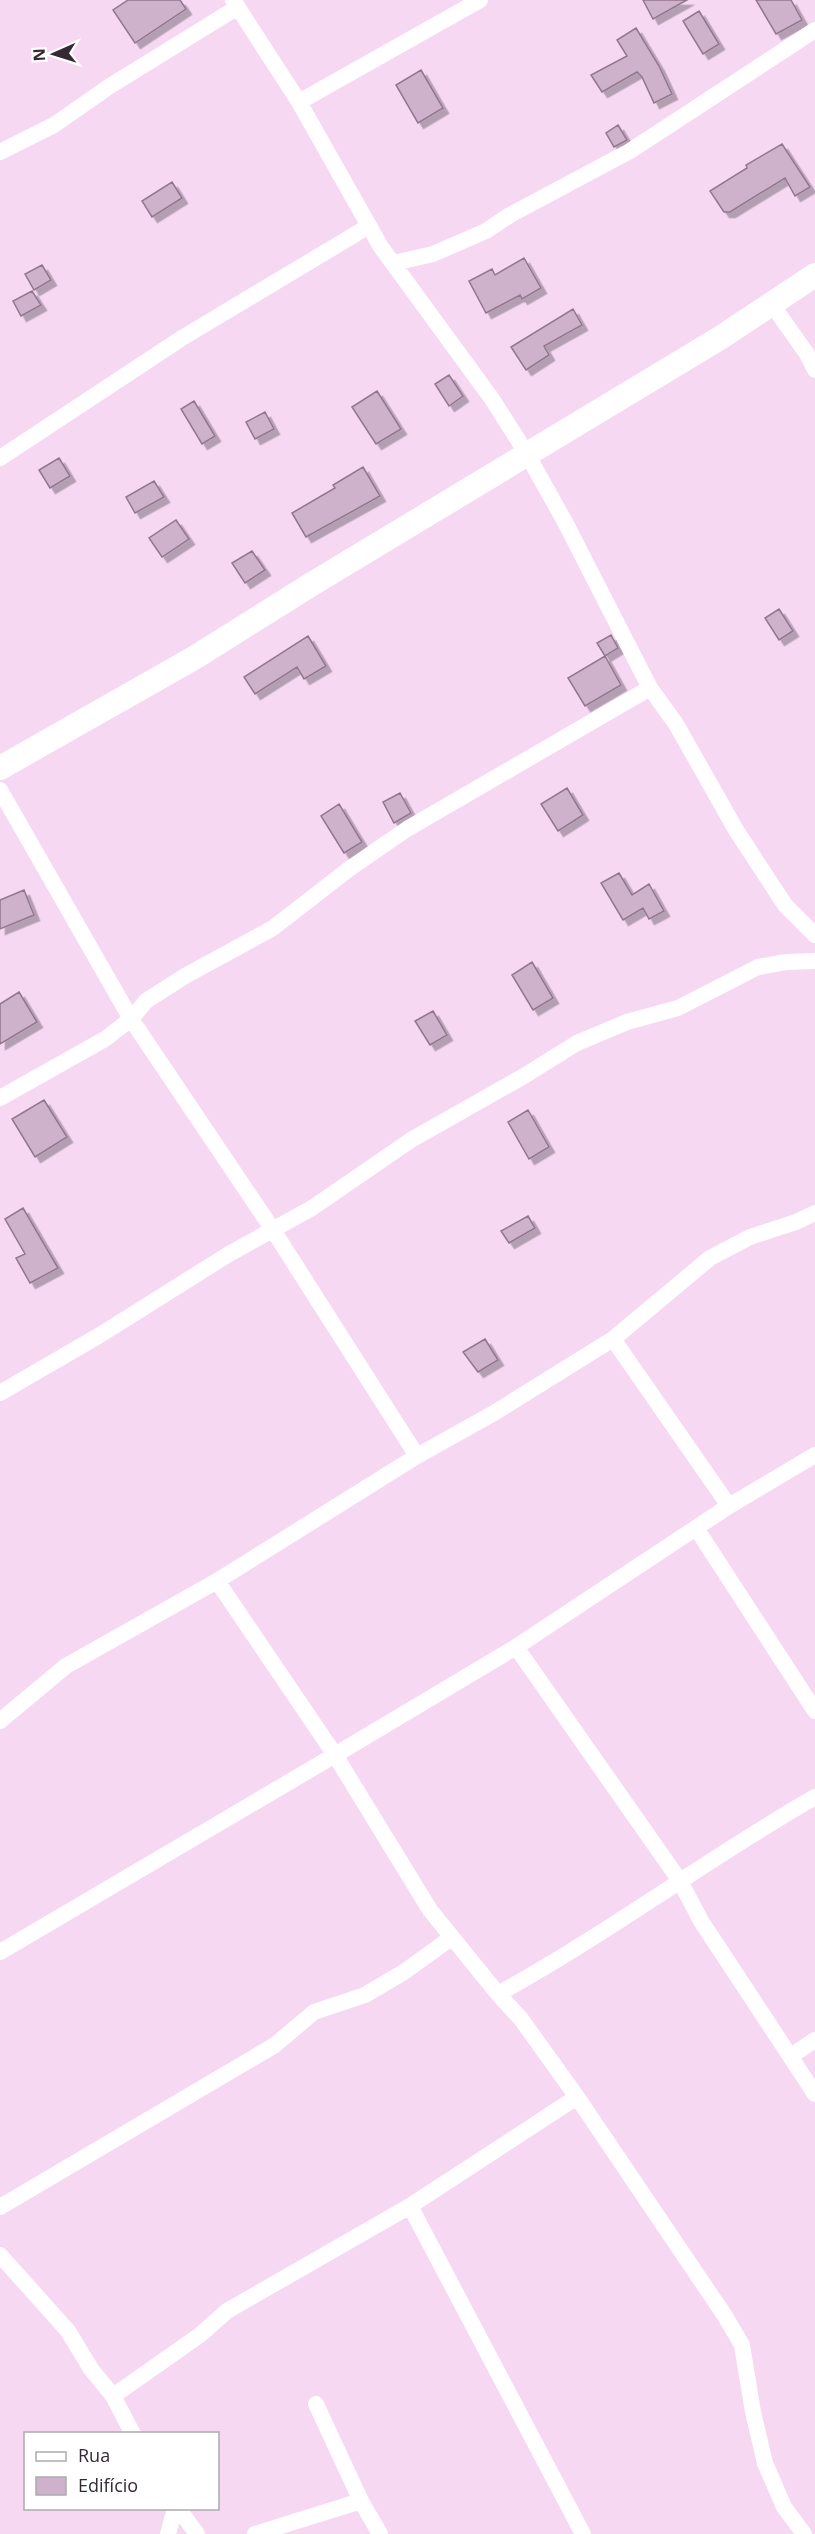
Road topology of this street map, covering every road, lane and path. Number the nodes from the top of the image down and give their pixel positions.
1 (480, 0) edge
2 (235, 4) edge
3 (815, 30) edge
4 (298, 102) junction
5 (0, 152) edge
6 (369, 226) junction
7 (394, 263) junction
8 (815, 275) edge
9 (771, 303) junction
10 (815, 370) edge
11 (527, 454) junction
12 (0, 458) edge
13 (650, 688) junction
14 (0, 768) edge
15 (0, 790) edge
16 (815, 935) edge
17 (815, 961) edge
18 (131, 1018) junction
19 (0, 1098) edge
20 (815, 1213) edge
21 (273, 1230) junction
22 (612, 1339) junction
23 (0, 1393) edge
24 (815, 1455) edge
25 (417, 1456) junction
26 (729, 1506) junction
27 (696, 1528) junction
28 (217, 1581) junction
29 (516, 1647) junction
30 (815, 1711) edge
31 (0, 1720) edge
32 (335, 1755) junction
33 (815, 1797) edge
34 (680, 1881) junction
35 (452, 1938) junction
36 (0, 1952) edge
37 (498, 1994) junction
38 (815, 2040) edge
39 (791, 2056) junction
40 (815, 2094) edge
41 (577, 2097) junction
42 (410, 2206) junction
43 (0, 2207) edge
44 (0, 2255) edge
45 (113, 2396) junction
46 (316, 2404) dead end
47 (133, 2432) edge
48 (361, 2501) junction
49 (175, 2510) edge
50 (178, 2510) edge
51 (168, 2534) edge
52 (197, 2534) edge
53 (255, 2534) edge
54 (380, 2534) edge
55 (583, 2534) edge
56 (804, 2534) edge

1 - 4 street
2 - 4 street
2 - 5 street
3 - 7 street
4 - 6 street
6 - 7 street
6 - 12 street
7 - 11 street
8 - 9 street
9 - 10 street
9 - 11 street
11 - 13 street
11 - 14 street
13 - 16 street
13 - 18 street
15 - 18 street
17 - 21 street
18 - 19 street
18 - 21 street
20 - 22 street
21 - 23 street
21 - 25 street
22 - 25 street
22 - 26 street
24 - 26 street
25 - 28 street
26 - 27 street
27 - 29 street
27 - 30 street
28 - 31 street
28 - 32 street
29 - 32 street
29 - 34 street
32 - 35 street
32 - 36 street
33 - 34 street
34 - 37 street
34 - 39 street
35 - 37 street
35 - 43 street
37 - 41 street
38 - 39 street
39 - 40 street
41 - 42 street
41 - 56 street
42 - 45 street
42 - 55 street
44 - 45 street
45 - 47 street
46 - 48 street
48 - 53 street
48 - 54 street
49 - 51 street
50 - 52 street

